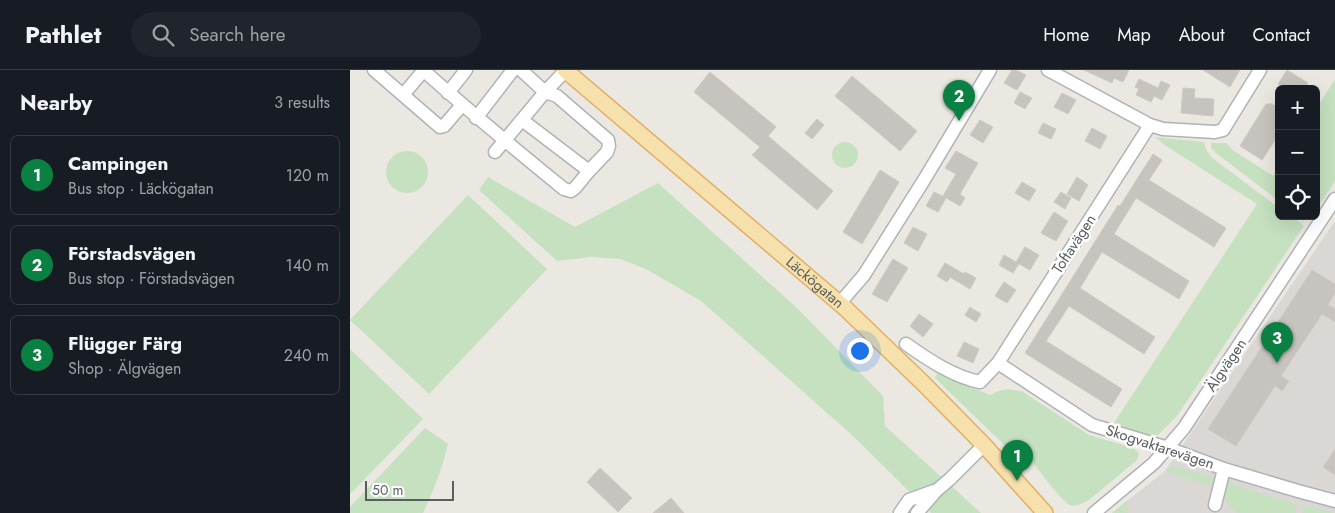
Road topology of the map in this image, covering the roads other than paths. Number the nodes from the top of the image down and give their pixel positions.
1 (374, 70) edge
2 (424, 70) edge
3 (466, 70) edge
4 (513, 70) edge
5 (521, 70) edge
6 (566, 70) edge
7 (990, 70) edge
8 (1048, 70) edge
9 (1260, 70) edge
10 (546, 92) junction
11 (448, 93) junction
12 (403, 95) junction
13 (462, 105) junction
14 (476, 118) junction
15 (522, 120) junction
16 (1150, 125) junction
17 (504, 141) junction
18 (495, 152) dead end
19 (589, 171) junction
20 (1335, 199) edge
21 (839, 304) junction
22 (906, 344) dead end
23 (998, 363) junction
24 (984, 445) junction
25 (1168, 448) junction
26 (1224, 469) junction
27 (936, 490) junction
28 (1335, 501) edge
29 (1215, 505) dead end
30 (900, 513) edge
31 (917, 513) edge
32 (1045, 513) edge
33 (1094, 513) edge

1 - 12 street
2 - 11 street
2 - 12 street
3 - 11 street
4 - 14 street
5 - 10 street
6 - 10 street
6 - 21 main road, Läckögatan
7 - 21 street
8 - 16 street
9 - 16 street
10 - 15 street
10 - 19 street
11 - 13 street
12 - 13 street
13 - 14 street
14 - 17 street
15 - 17 street
15 - 19 street
16 - 23 street, Toftavägen
17 - 18 street
17 - 19 street
20 - 25 street, Älgvägen
21 - 24 main road, Läckögatan
22 - 23 street
23 - 25 street, Skogvaktarevägen
24 - 27 street
24 - 32 main road, Läckögatan
25 - 26 street, Skogvaktarevägen
25 - 33 street, Älgvägen
26 - 28 street, Skogvaktarevägen
26 - 29 street
27 - 30 street
27 - 31 street

